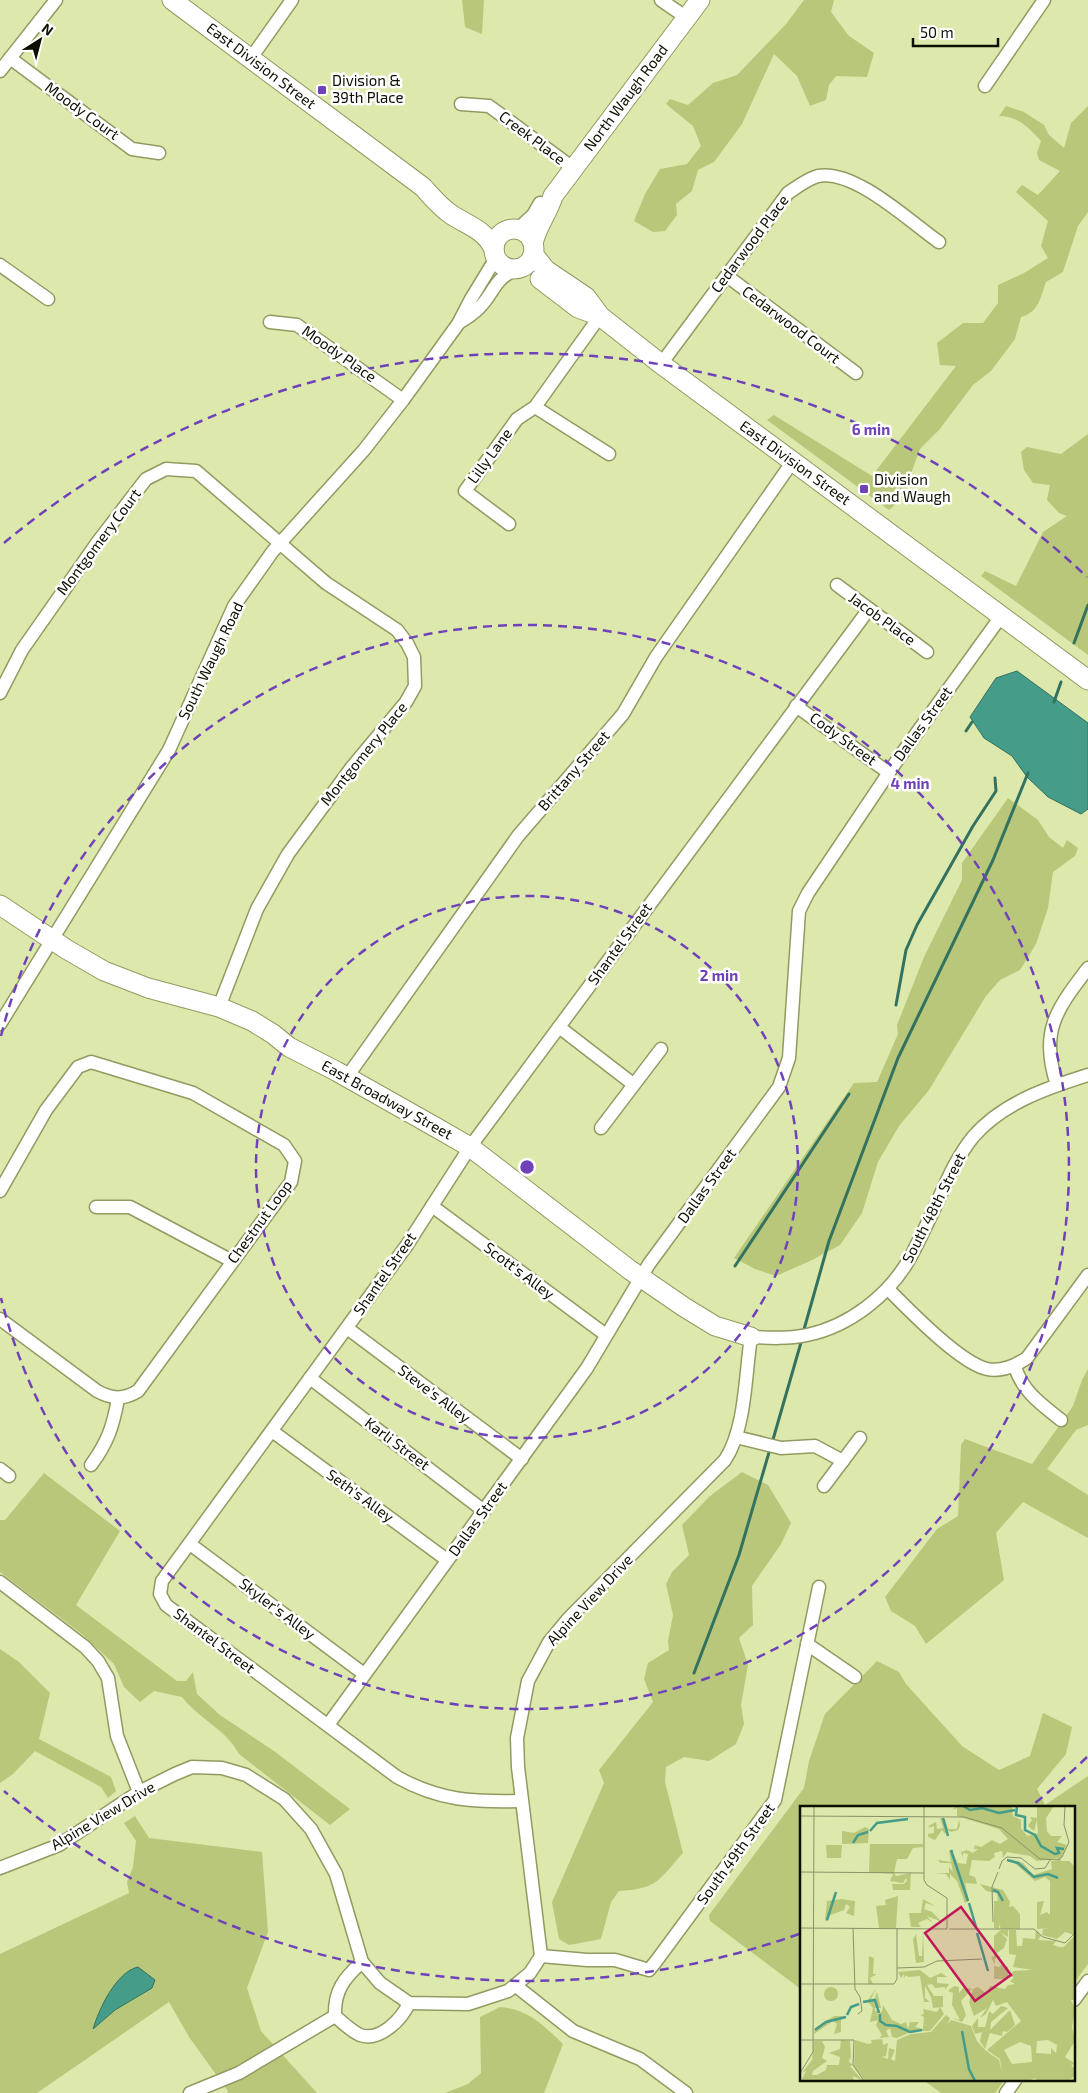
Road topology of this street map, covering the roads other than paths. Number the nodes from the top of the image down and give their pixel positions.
1 (56, 0) edge
2 (172, 0) edge
3 (292, 0) edge
4 (660, 0) edge
5 (700, 0) edge
6 (1044, 0) edge
7 (687, 18) junction
8 (10, 58) junction
9 (251, 58) junction
10 (0, 72) edge
11 (985, 86) dead end
12 (461, 104) dead end
13 (158, 153) dead end
14 (573, 168) junction
15 (423, 187) junction
16 (546, 200) junction
17 (514, 229) junction
18 (939, 242) dead end
19 (495, 254) junction
20 (526, 258) junction
21 (0, 265) edge
22 (726, 276) junction
23 (48, 299) dead end
24 (600, 316) junction
25 (270, 322) dead end
26 (458, 324) junction
27 (661, 364) junction
28 (856, 373) dead end
29 (403, 400) junction
30 (535, 407) junction
31 (610, 454) dead end
32 (792, 460) junction
33 (510, 524) dead end
34 (279, 544) junction
35 (837, 586) dead end
36 (869, 609) junction
37 (1002, 615) junction
38 (927, 652) dead end
39 (1088, 680) edge
40 (0, 693) edge
41 (796, 706) junction
42 (889, 773) junction
43 (0, 905) edge
44 (51, 939) junction
45 (1088, 968) edge
46 (219, 1007) junction
47 (0, 1024) edge
48 (559, 1027) junction
49 (660, 1049) dead end
50 (1088, 1075) edge
51 (347, 1077) junction
52 (633, 1084) junction
53 (1057, 1085) junction
54 (602, 1128) dead end
55 (470, 1147) junction
56 (2, 1184) edge
57 (432, 1206) junction
58 (96, 1207) dead end
59 (232, 1260) junction
60 (1088, 1275) edge
61 (641, 1277) junction
62 (888, 1289) junction
63 (0, 1319) edge
64 (346, 1328) junction
65 (606, 1335) junction
66 (751, 1337) junction
67 (1015, 1367) junction
68 (310, 1378) junction
69 (118, 1398) junction
70 (1061, 1420) dead end
71 (272, 1431) junction
72 (736, 1437) junction
73 (860, 1438) dead end
74 (522, 1459) junction
75 (842, 1461) junction
76 (91, 1465) dead end
77 (824, 1486) dead end
78 (484, 1511) junction
79 (190, 1544) junction
80 (447, 1560) junction
81 (0, 1582) edge
82 (819, 1587) dead end
83 (807, 1644) junction
84 (364, 1674) junction
85 (855, 1677) dead end
86 (328, 1725) junction
87 (139, 1792) junction
88 (521, 1801) junction
89 (0, 1868) edge
90 (541, 1956) junction
91 (362, 1962) junction
92 (1088, 1982) edge
93 (516, 1986) junction
94 (1076, 1997) edge
95 (409, 2003) junction
96 (335, 2016) junction
97 (1015, 2080) edge
98 (190, 2093) edge
99 (686, 2093) edge
100 (1006, 2093) edge

1 - 8 street
2 - 9 street, East Division Street
3 - 9 street
4 - 7 street
5 - 7 street, North Waugh Road
6 - 11 street
7 - 14 street, North Waugh Road
8 - 10 street
8 - 13 street, Moody Court
9 - 15 street, East Division Street
12 - 14 street, Creek Place
14 - 16 street, North Waugh Road
15 - 17 street, East Division Street
15 - 19 street, East Division Street
16 - 17 street, North Waugh Road
16 - 20 street, North Waugh Road
17 - 19 street
17 - 20 street
18 - 22 street, Cedarwood Place
19 - 20 street
19 - 26 street, South Waugh Road
20 - 24 street, East Division Street
20 - 26 street, South Waugh Road
21 - 23 street
22 - 27 street, Cedarwood Place
22 - 28 street, Cedarwood Court
24 - 27 street, East Division Street
24 - 30 street, Lilly Lane
25 - 29 street, Moody Place
26 - 29 street, South Waugh Road
27 - 32 street, East Division Street
29 - 34 street, South Waugh Road
30 - 31 street
30 - 33 street, Lilly Lane
32 - 37 street, East Division Street
32 - 51 street, Brittany Street
34 - 40 street, Montgomery Court
34 - 44 street, South Waugh Road
34 - 46 street, Montgomery Place
35 - 36 street, Jacob Place
36 - 38 street, Jacob Place
36 - 41 street, Shantel Street
37 - 39 street, East Division Street
37 - 42 street, Dallas Street
41 - 42 street, Cody Street
41 - 48 street, Shantel Street
42 - 61 street, Dallas Street
43 - 44 street, East Broadway Street
44 - 46 street, East Broadway Street
44 - 47 street, South Waugh Road
45 - 53 street
46 - 51 street, East Broadway Street
48 - 52 street
48 - 55 street, Shantel Street
49 - 52 street
50 - 53 street, South 48th Street
51 - 55 street, East Broadway Street
52 - 54 street
53 - 62 street, South 48th Street
55 - 57 street, Shantel Street
55 - 61 street, East Broadway Street
56 - 59 street, Chestnut Loop
57 - 64 street, Shantel Street
57 - 65 street, Scott's Alley
58 - 59 street
59 - 69 street, Chestnut Loop
60 - 67 street
61 - 65 street, Dallas Street
61 - 66 street, East Broadway Street
62 - 66 street, South 48th Street
62 - 67 street
63 - 69 street
64 - 68 street, Shantel Street
64 - 74 street, Steve's Alley
65 - 74 street, Dallas Street
66 - 72 street, Alpine View Drive
67 - 70 street
68 - 71 street, Shantel Street
68 - 78 street, Karli Street
69 - 76 street
71 - 79 street, Shantel Street
71 - 80 street, Seth's Alley
72 - 75 street
72 - 88 street, Alpine View Drive
73 - 75 street
74 - 78 street, Dallas Street
75 - 77 street
78 - 80 street, Dallas Street
79 - 84 street, Skyler's Alley
79 - 86 street, Shantel Street
80 - 84 street, Dallas Street
81 - 87 street
82 - 83 street, South 49th Street
83 - 85 street
83 - 90 street, South 49th Street
84 - 86 street, Dallas Street
86 - 88 street, Shantel Street
87 - 89 street, Alpine View Drive
87 - 91 street, Alpine View Drive
88 - 90 street, Alpine View Drive
90 - 93 street
91 - 95 street, Alpine View Drive
91 - 96 street
92 - 94 street
93 - 95 street
93 - 99 street
95 - 96 street
96 - 98 street
97 - 100 street

